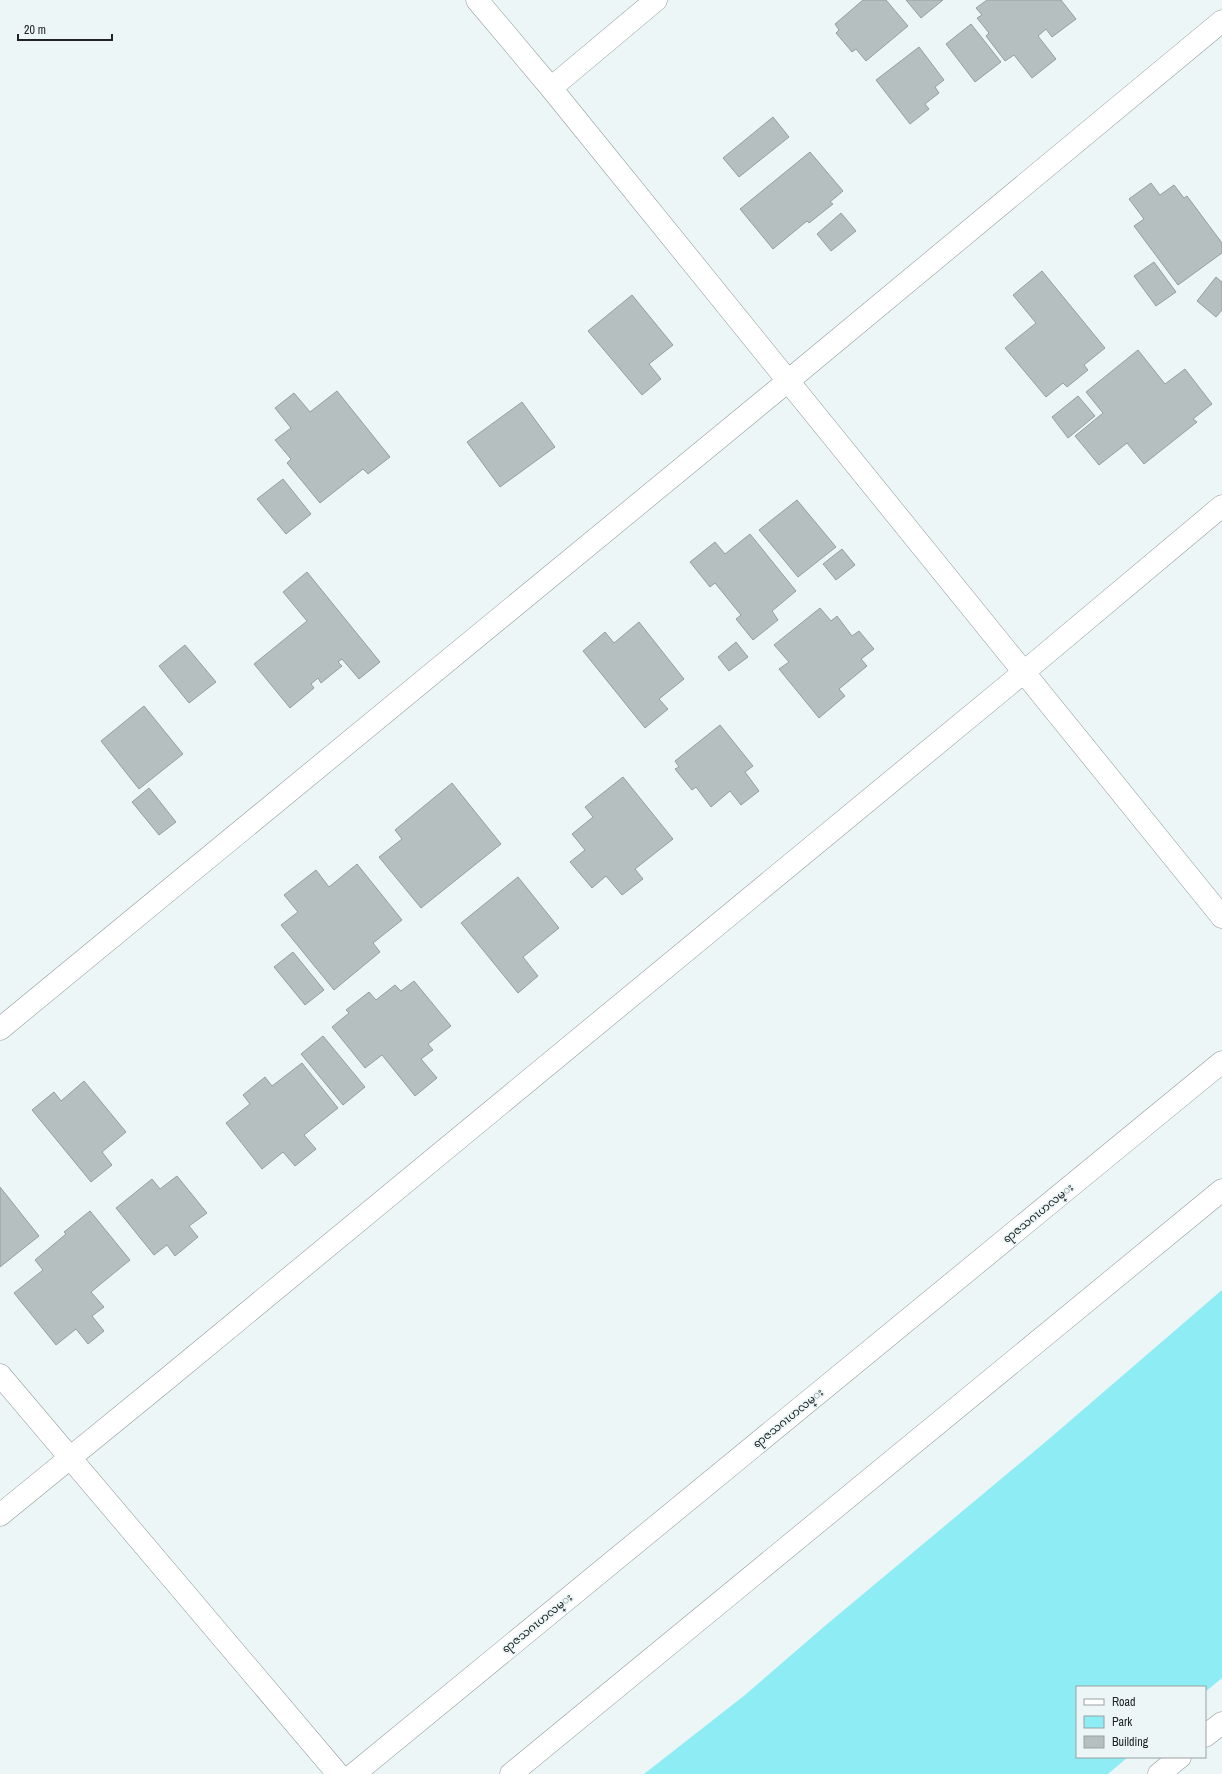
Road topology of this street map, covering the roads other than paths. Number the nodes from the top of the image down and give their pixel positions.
1 (477, 0) edge
2 (656, 0) edge
3 (1222, 22) edge
4 (551, 88) junction
5 (788, 381) junction
6 (1222, 506) edge
7 (1024, 672) junction
8 (1222, 917) edge
9 (0, 1029) edge
10 (1222, 1062) edge
11 (1222, 1190) edge
12 (0, 1375) edge
13 (70, 1458) junction
14 (0, 1515) edge
15 (1222, 1722) edge
16 (1206, 1735) edge
17 (1179, 1758) edge
18 (338, 1774) edge
19 (354, 1774) edge
20 (511, 1774) edge
21 (1159, 1774) edge

1 - 4 street
2 - 4 street
3 - 5 street
4 - 5 street
5 - 7 street
5 - 9 street
6 - 7 street
7 - 8 street
7 - 13 street
10 - 19 street, ရာဇသဂၤဟလမ္း
11 - 20 street
12 - 13 street
13 - 14 street
13 - 18 street
15 - 16 street
17 - 21 street

